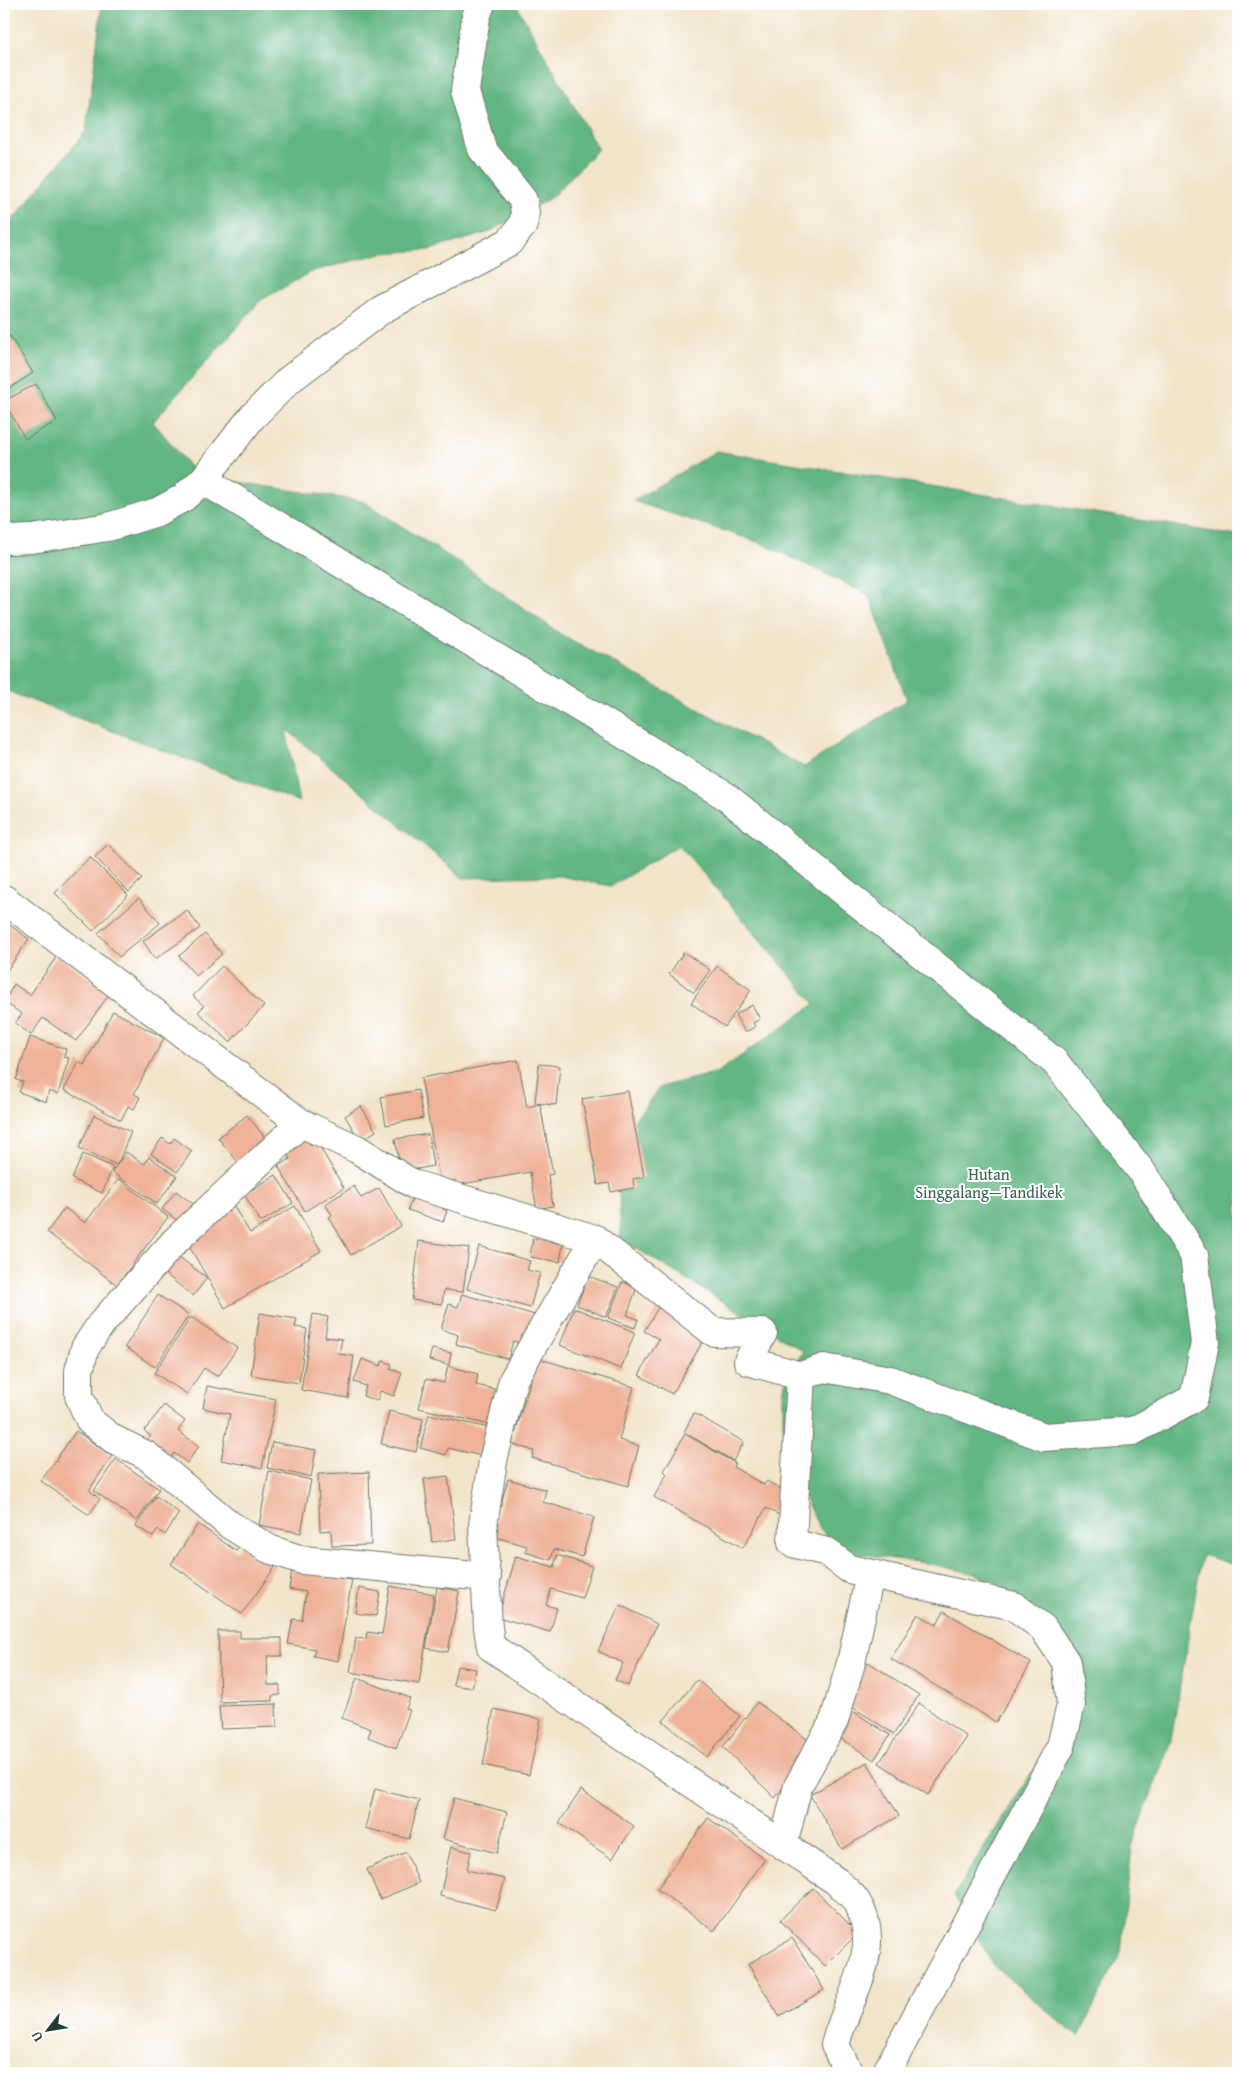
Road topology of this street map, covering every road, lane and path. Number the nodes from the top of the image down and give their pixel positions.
1 (480, 4) edge
2 (203, 480) junction
3 (4, 538) edge
4 (4, 899) edge
5 (301, 1122) junction
6 (595, 1239) junction
7 (801, 1376) junction
8 (870, 1575) junction
9 (487, 1577) junction
10 (783, 1845) junction
11 (849, 2073) edge
12 (886, 2073) edge

1 - 2 street
2 - 3 street
2 - 7 street
4 - 5 street
5 - 6 street
5 - 9 street
6 - 7 street
6 - 9 street
7 - 8 street
8 - 10 street
8 - 12 street
9 - 10 street
10 - 11 street

